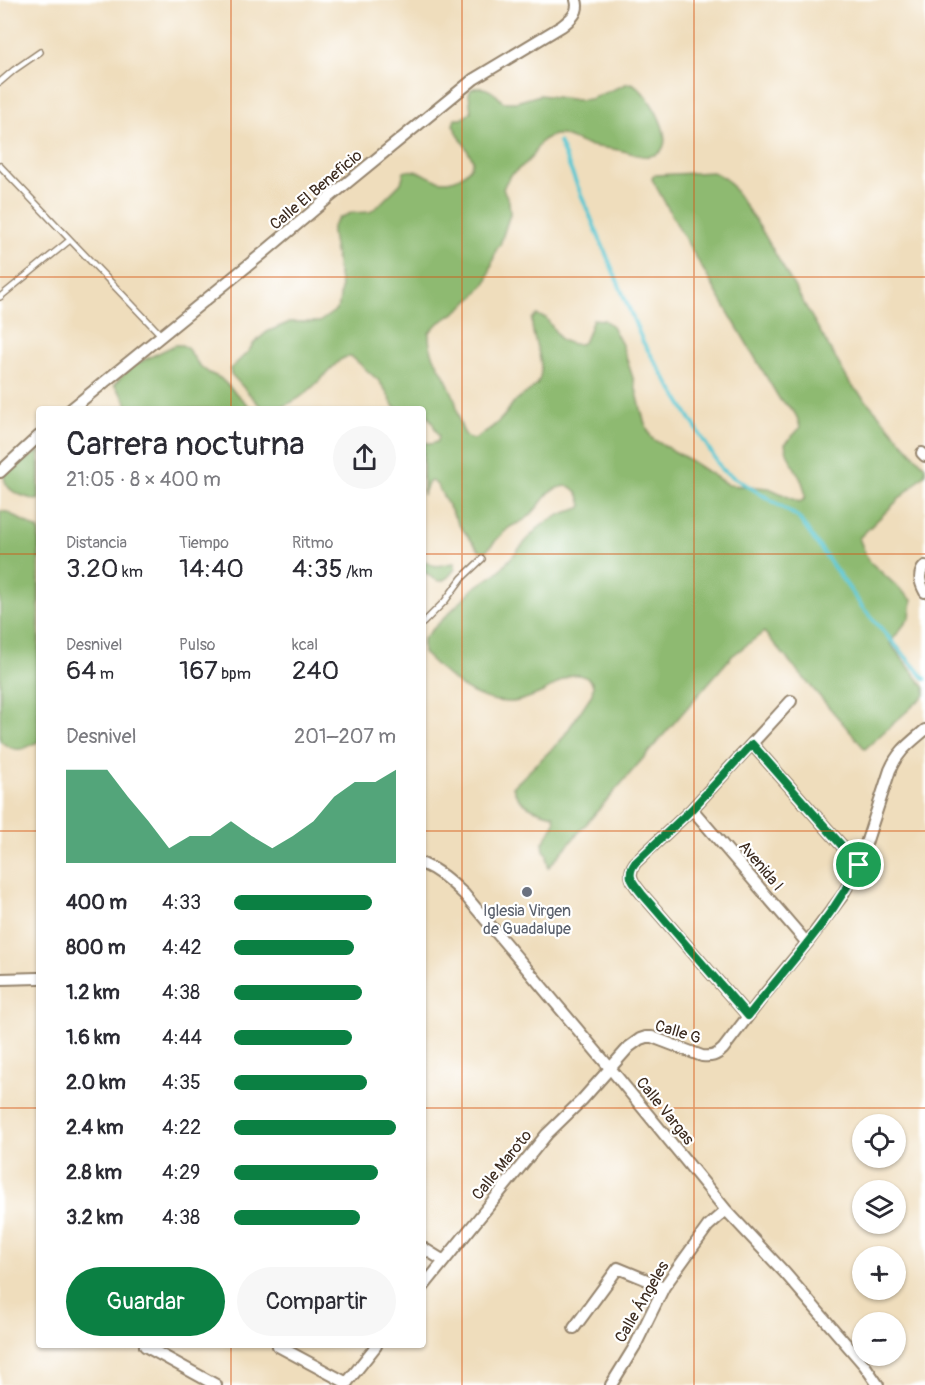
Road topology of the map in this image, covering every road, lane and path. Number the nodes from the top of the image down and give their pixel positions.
1 (576, 0) edge
2 (40, 52) dead end
3 (0, 82) edge
4 (0, 166) edge
5 (70, 240) junction
6 (0, 297) edge
7 (161, 335) junction
8 (75, 406) edge
9 (36, 439) edge
10 (0, 472) edge
11 (482, 559) dead end
12 (925, 566) edge
13 (925, 592) edge
14 (426, 620) edge
15 (791, 701) dead end
16 (925, 730) edge
17 (752, 744) junction
18 (692, 809) junction
19 (426, 865) edge
20 (859, 865) junction
21 (807, 943) junction
22 (36, 978) edge
23 (0, 980) edge
24 (748, 1016) junction
25 (610, 1068) junction
26 (726, 1210) junction
27 (426, 1250) edge
28 (444, 1261) junction
29 (426, 1283) edge
30 (664, 1287) junction
31 (574, 1328) dead end
32 (149, 1348) edge
33 (282, 1348) edge
34 (374, 1348) edge
35 (346, 1384) edge
36 (216, 1385) edge
37 (611, 1385) edge
38 (879, 1385) edge

1 - 7 street, Calle El Beneficio
2 - 3 lane
4 - 5 lane
5 - 6 lane
5 - 7 lane
7 - 8 street, Calle El Beneficio
9 - 10 street
11 - 14 lane
12 - 13 street
15 - 17 street
16 - 20 street, Calle G
17 - 18 street
17 - 20 street
18 - 21 street, Avenida I
18 - 24 street
19 - 25 street, Calle Vargas
20 - 21 street, Calle G
21 - 24 street, Calle G
22 - 23 street
24 - 25 street, Calle G
25 - 26 street, Calle Vargas
25 - 28 street, Calle Maroto
26 - 30 street, Calle Ángeles
26 - 38 street, Calle Vargas
27 - 28 street
28 - 29 street, Calle Maroto
30 - 31 street
30 - 37 street, Calle Ángeles
32 - 36 street
33 - 35 street
34 - 35 street

